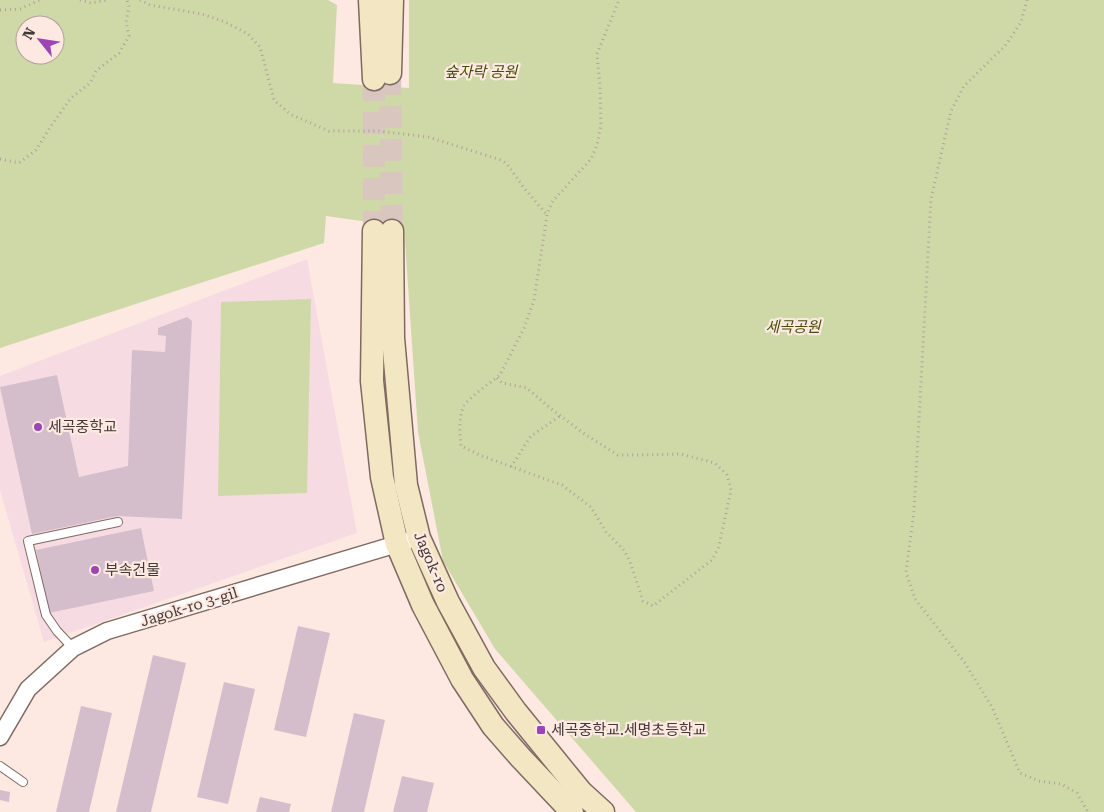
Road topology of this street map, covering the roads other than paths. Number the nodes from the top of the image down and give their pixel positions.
1 (370, 0) edge
2 (392, 0) edge
3 (118, 522) dead end
4 (418, 538) junction
5 (397, 544) junction
6 (73, 648) junction
7 (0, 737) edge
8 (0, 766) edge
9 (23, 782) dead end
10 (572, 812) edge
11 (603, 812) edge

1 - 2 main road
3 - 6 lane
4 - 5 street, Jagok-ro 3-gil
4 - 5 main road, Jagok-ro
4 - 11 main road, Jagok-ro
5 - 6 street, Jagok-ro 3-gil
5 - 10 main road, Jagok-ro
6 - 7 street, Jagok-ro 3-gil
8 - 9 lane

